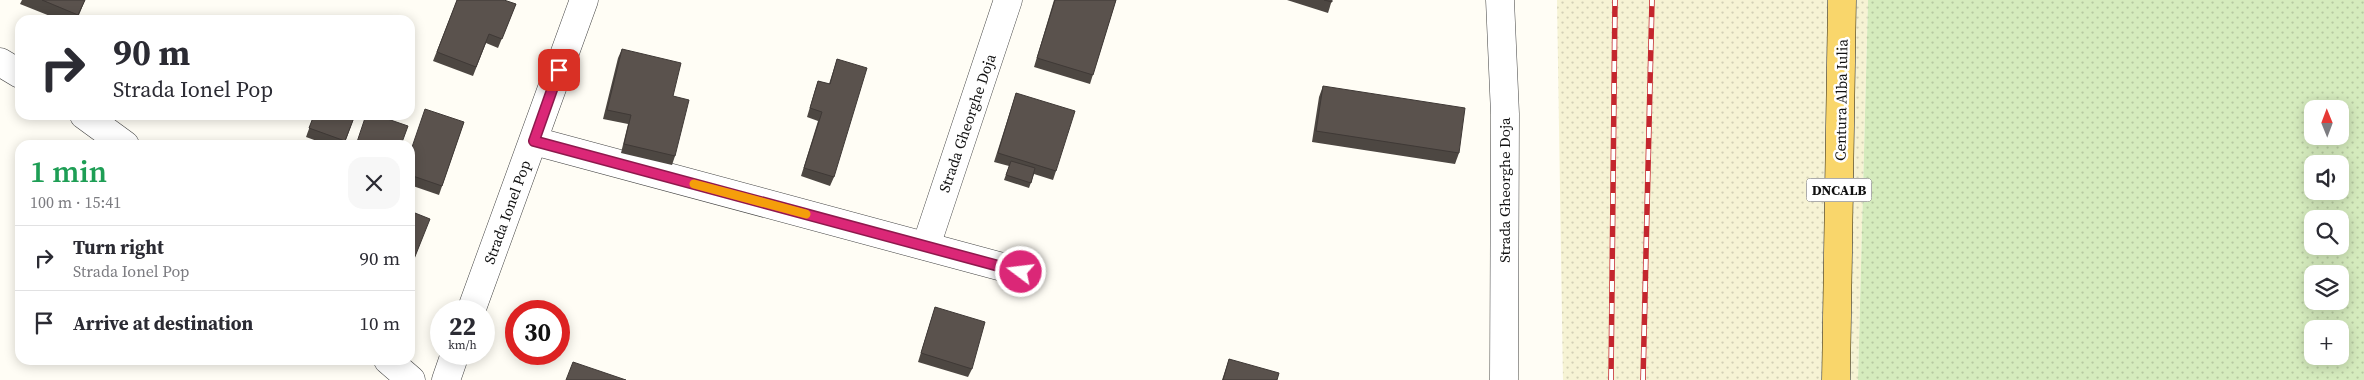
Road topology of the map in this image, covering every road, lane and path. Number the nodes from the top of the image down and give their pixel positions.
1 (584, 0) edge
2 (1008, 0) edge
3 (1500, 0) edge
4 (1842, 0) edge
5 (0, 62) edge
6 (15, 71) edge
7 (91, 120) edge
8 (118, 140) edge
9 (534, 141) junction
10 (926, 246) junction
11 (1021, 272) dead end
12 (475, 300) edge
13 (394, 365) edge
14 (451, 365) edge
15 (411, 380) edge
16 (446, 380) edge
17 (1504, 380) edge
18 (1836, 380) edge

1 - 9 street, Strada Ionel Pop
2 - 10 street, Strada Gheorghe Doja
3 - 17 street, Strada Gheorghe Doja
4 - 18 main road, Centura Alba Iulia / DNCALB
5 - 6 street
7 - 8 street
9 - 10 street
9 - 12 street, Strada Ionel Pop
10 - 11 street
13 - 15 street
14 - 16 street

